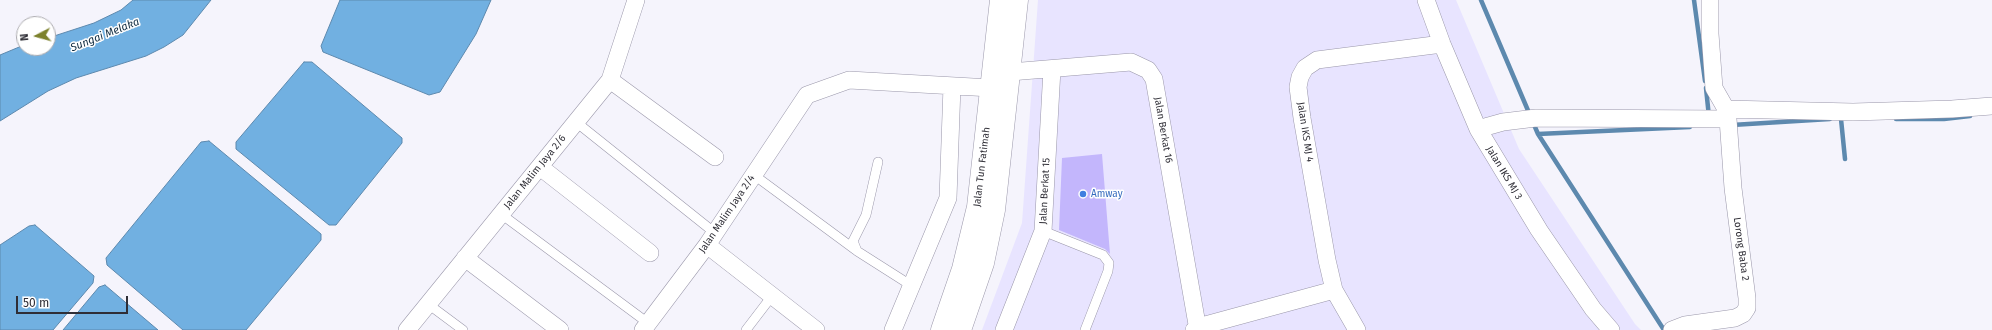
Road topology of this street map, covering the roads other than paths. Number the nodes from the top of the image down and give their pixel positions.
1 (636, 0) edge
2 (1001, 0) edge
3 (1017, 0) edge
4 (1426, 0) edge
5 (1710, 0) edge
6 (1442, 44) junction
7 (1052, 69) junction
8 (998, 78) junction
9 (610, 80) junction
10 (952, 86) junction
11 (806, 95) joint
12 (1992, 106) edge
13 (1727, 114) junction
14 (576, 122) junction
15 (1478, 130) junction
16 (715, 157) dead end
17 (878, 162) dead end
18 (540, 167) junction
19 (754, 175) junction
20 (501, 214) junction
21 (1043, 231) junction
22 (711, 239) junction
23 (857, 251) junction
24 (650, 253) dead end
25 (465, 258) junction
26 (912, 286) junction
27 (1334, 290) junction
28 (772, 296) junction
29 (428, 304) junction
30 (645, 327) edge
31 (1676, 328) edge
32 (1197, 329) edge
33 (407, 330) edge
34 (463, 330) edge
35 (560, 330) edge
36 (746, 330) edge
37 (816, 330) edge
38 (893, 330) edge
39 (942, 330) edge
40 (960, 330) edge
41 (1004, 330) edge
42 (1085, 330) edge
43 (1357, 330) edge
44 (1611, 330) edge

1 - 9 street, Jalan Malim Jaya 2/6
2 - 8 main road, Jalan Tun Fatimah
3 - 8 main road, Jalan Tun Fatimah
4 - 6 street, Jalan IKS MJ 3
5 - 13 street
6 - 15 street, Jalan IKS MJ 3
6 - 27 street, Jalan IKS MJ 4
7 - 8 street, Jalan Berkat 16
7 - 21 street, Jalan Berkat 15
7 - 32 street, Jalan Berkat 16
8 - 10 street, Jalan Berkat 16
8 - 39 main road, Jalan Tun Fatimah
8 - 40 main road, Jalan Tun Fatimah
9 - 14 street, Jalan Malim Jaya 2/6
9 - 16 street
10 - 11 street, Jalan Berkat 16
10 - 26 street
11 - 19 street, Jalan Malim Jaya 2/4
12 - 13 street
13 - 15 street
13 - 31 street, Lorong Baba 2
14 - 18 street, Jalan Malim Jaya 2/6
14 - 22 lane
15 - 44 street, Jalan IKS MJ 3
17 - 23 lane
18 - 20 street, Jalan Malim Jaya 2/6
18 - 24 street
19 - 22 street, Jalan Malim Jaya 2/4
19 - 23 lane
20 - 25 street, Jalan Malim Jaya 2/6
20 - 30 lane
21 - 41 street, Jalan Berkat 15
21 - 42 lane
22 - 28 street
22 - 30 street, Jalan Malim Jaya 2/4
23 - 26 lane
25 - 29 street, Jalan Malim Jaya 2/6
25 - 35 street
26 - 38 street
27 - 32 street
27 - 43 street, Jalan IKS MJ 4
28 - 36 lane
28 - 37 street
29 - 33 street, Jalan Malim Jaya 2/6
29 - 34 lane

